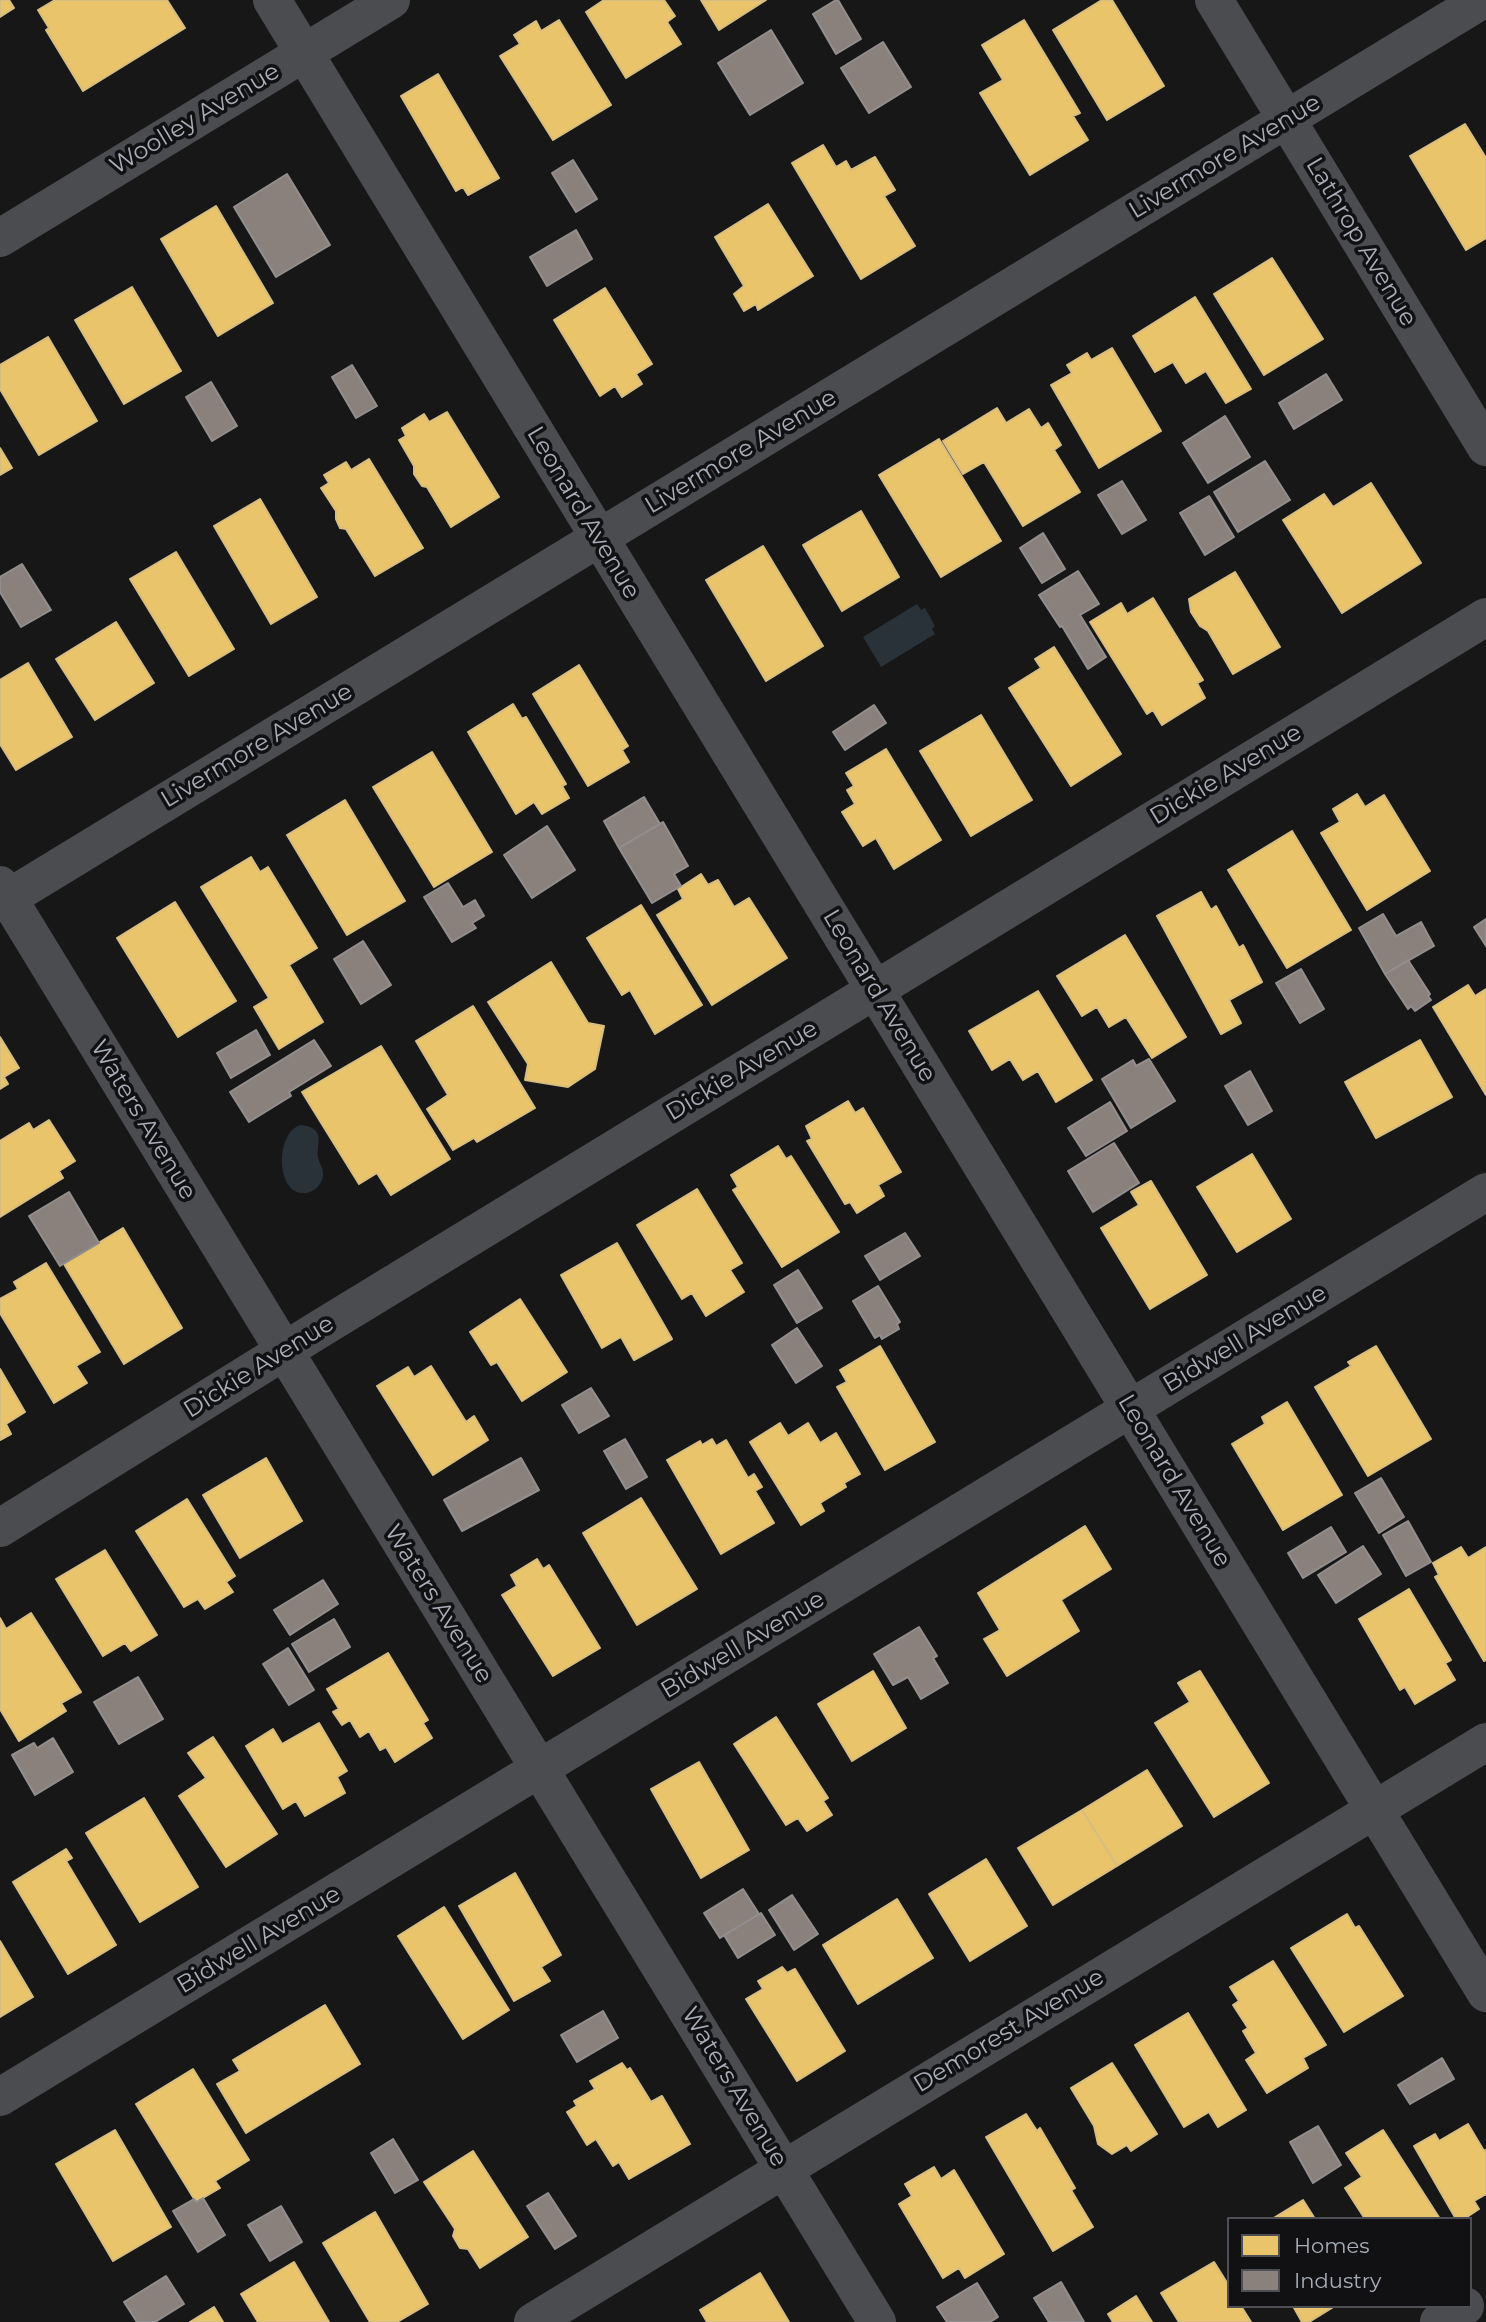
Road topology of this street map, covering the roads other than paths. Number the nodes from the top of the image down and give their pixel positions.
1 (272, 0) edge
2 (391, 0) edge
3 (1214, 0) edge
4 (1482, 0) edge
5 (304, 53) junction
6 (1287, 119) junction
7 (0, 238) edge
8 (1486, 447) edge
9 (599, 538) junction
10 (1486, 617) edge
11 (3, 895) edge
12 (875, 989) junction
13 (1486, 1192) edge
14 (283, 1352) junction
15 (1130, 1409) junction
16 (0, 1528) edge
17 (1486, 1742) edge
18 (540, 1769) junction
19 (1374, 1810) junction
20 (1486, 1993) edge
21 (0, 2097) edge
22 (784, 2168) junction
23 (1462, 2308) edge
24 (533, 2322) edge
25 (877, 2322) edge
26 (1439, 2322) edge

1 - 5 street, Leonard Avenue
2 - 5 street, Woolley Avenue
3 - 6 street, Lathrop Avenue
4 - 6 street, Livermore Avenue
5 - 7 street, Woolley Avenue
5 - 9 street, Leonard Avenue
6 - 8 street, Lathrop Avenue
6 - 9 street, Livermore Avenue
9 - 11 street, Livermore Avenue
9 - 12 street, Leonard Avenue
10 - 12 street, Dickie Avenue
11 - 14 street, Waters Avenue
12 - 14 street, Dickie Avenue
12 - 15 street, Leonard Avenue
13 - 15 street, Bidwell Avenue
14 - 16 street, Dickie Avenue
14 - 18 street, Waters Avenue
15 - 18 street, Bidwell Avenue
15 - 19 street, Leonard Avenue
17 - 19 street, Demorest Avenue
18 - 21 street, Bidwell Avenue
18 - 22 street, Waters Avenue
19 - 20 street, Leonard Avenue
19 - 22 street, Demorest Avenue
22 - 24 street, Demorest Avenue
22 - 25 street, Waters Avenue
23 - 26 street

